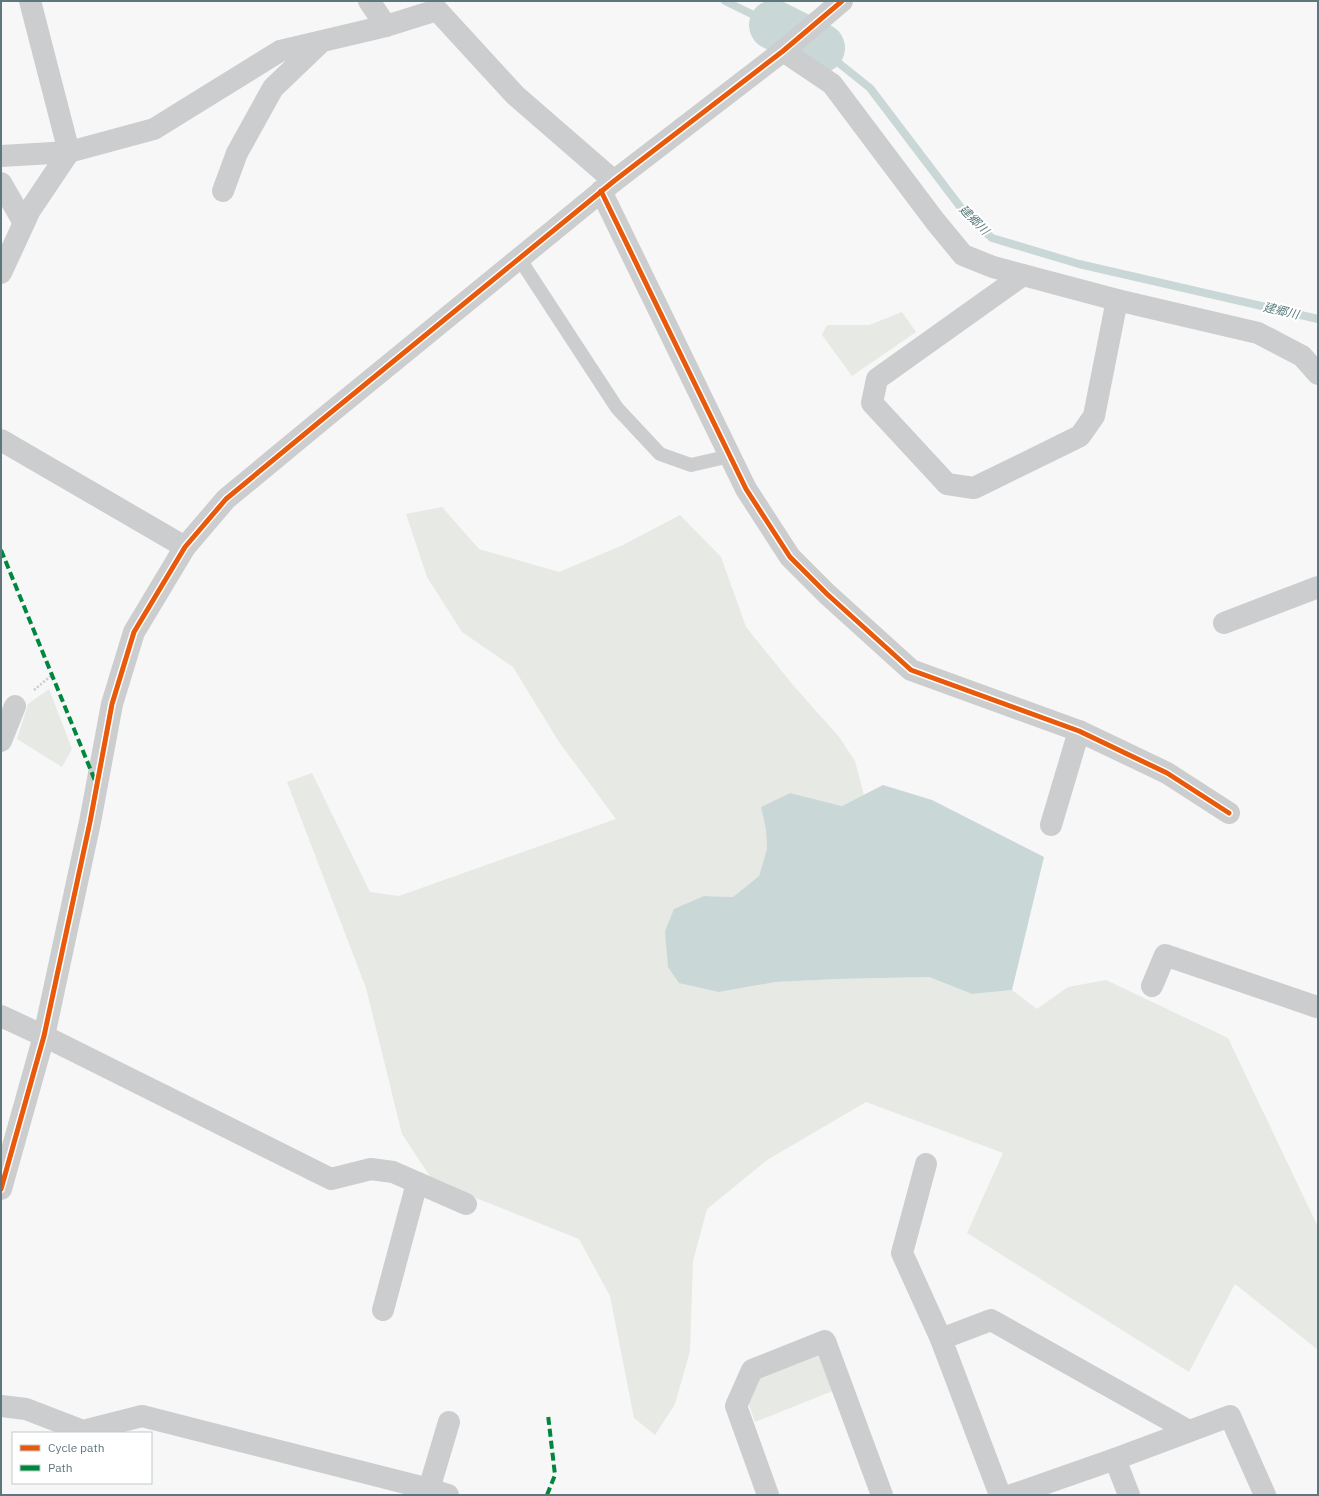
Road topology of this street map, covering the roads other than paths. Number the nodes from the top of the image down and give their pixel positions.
1 (30, 1) edge
2 (369, 1) edge
3 (842, 1) edge
4 (438, 6) edge
5 (386, 26) junction
6 (322, 41) junction
7 (787, 48) junction
8 (68, 152) junction
9 (1, 156) edge
10 (1, 183) edge
11 (607, 186) junction
12 (223, 191) dead end
13 (24, 222) junction
14 (519, 258) junction
15 (1, 273) edge
16 (1023, 275) junction
17 (1117, 300) junction
18 (1318, 374) edge
19 (1, 440) edge
20 (730, 456) junction
21 (185, 547) junction
22 (1318, 587) edge
23 (1224, 623) dead end
24 (16, 706) dead end
25 (1079, 731) junction
26 (1, 741) edge
27 (1229, 813) dead end
28 (1051, 825) dead end
29 (1152, 986) dead end
30 (1318, 1007) edge
31 (1, 1016) edge
32 (44, 1036) junction
33 (926, 1164) dead end
34 (417, 1183) junction
35 (1, 1189) edge
36 (466, 1204) dead end
37 (383, 1310) dead end
38 (941, 1339) junction
39 (1, 1406) edge
40 (449, 1422) dead end
41 (1189, 1431) junction
42 (1114, 1459) junction
43 (438, 1492) edge
44 (768, 1495) edge
45 (882, 1495) edge
46 (1000, 1495) edge
47 (1012, 1495) edge
48 (1129, 1495) edge
49 (1265, 1495) edge

1 - 8 street
2 - 5 street
3 - 7 street
4 - 5 street
4 - 11 street
5 - 6 street
6 - 8 street
6 - 12 street
7 - 11 street
7 - 16 street
8 - 9 street
8 - 13 street
10 - 13 street
11 - 14 street
11 - 20 street
13 - 15 street
14 - 20 lane
14 - 21 street
16 - 17 street
16 - 17 street
17 - 18 street
19 - 21 street
20 - 25 street
21 - 32 street
22 - 23 street
24 - 26 street
25 - 27 street
25 - 28 street
29 - 30 street
31 - 32 street
32 - 34 street
32 - 35 street
33 - 38 street
34 - 36 street
34 - 37 street
38 - 41 street
38 - 46 street
39 - 43 street
40 - 43 street
41 - 42 street
41 - 49 street
42 - 47 street
42 - 48 street
44 - 45 street

